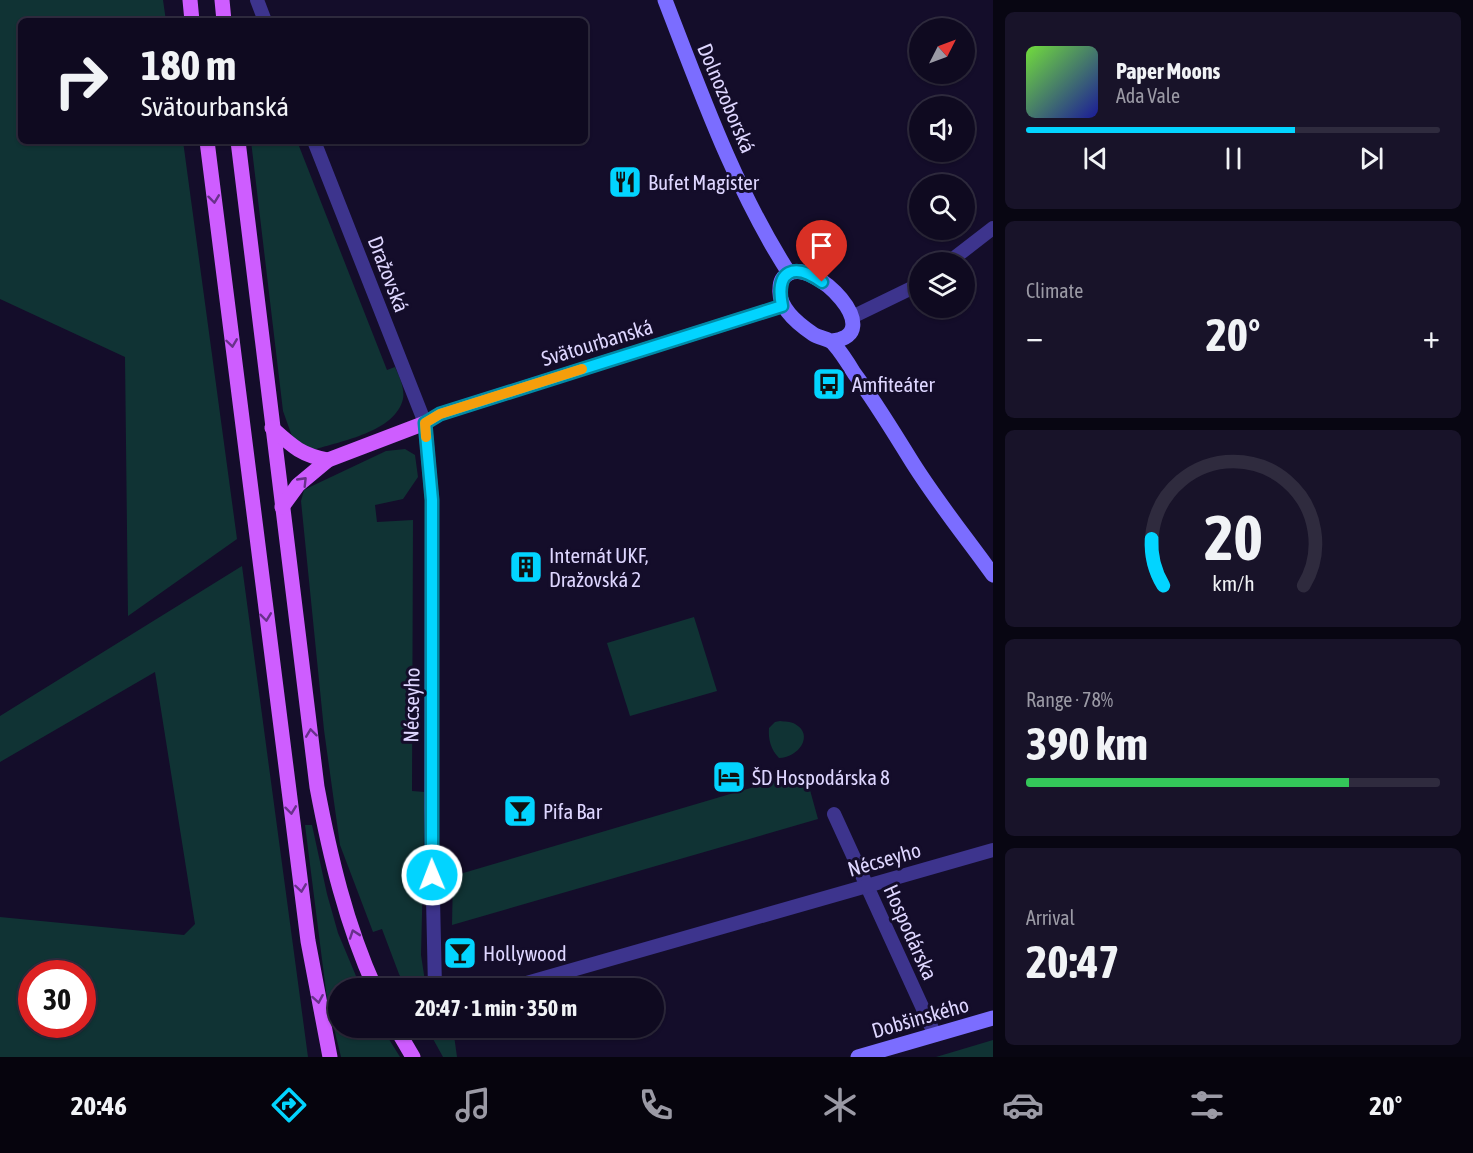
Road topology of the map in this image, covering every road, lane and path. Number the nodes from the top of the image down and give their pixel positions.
1 (190, 0) edge
2 (222, 0) edge
3 (257, 0) edge
4 (665, 0) edge
5 (192, 18) edge
6 (224, 18) edge
7 (264, 18) edge
8 (207, 144) edge
9 (238, 144) edge
10 (315, 144) edge
11 (993, 228) edge
12 (962, 252) edge
13 (789, 273) junction
14 (909, 289) edge
15 (782, 306) junction
16 (852, 317) junction
17 (832, 341) junction
18 (425, 423) junction
19 (272, 428) junction
20 (328, 460) junction
21 (282, 507) junction
22 (993, 575) edge
23 (834, 814) dead end
24 (993, 850) edge
25 (867, 886) junction
26 (370, 978) edge
27 (435, 978) edge
28 (544, 978) edge
29 (993, 1018) edge
30 (935, 1035) junction
31 (402, 1038) edge
32 (330, 1057) edge
33 (413, 1057) edge
34 (858, 1057) edge

1 - 5 main road
2 - 6 main road
3 - 7 street
4 - 13 street, Dolnozoborská
8 -> 32 main road
9 - 19 main road
10 - 18 street, Dražovská
11 - 12 street
13 - 15 street
13 - 16 street
14 - 16 street
15 - 17 street
15 - 18 street, Svätourbanská
16 - 17 street
17 - 22 street
18 - 20 main road
18 - 27 street, Nécseyho
19 - 20 main road
19 - 21 main road
21 -> 20 main road
26 -> 21 main road
23 - 25 street, Hospodárska
24 - 25 street, Nécseyho
25 - 28 street, Nécseyho
25 - 30 street, Hospodárska
29 - 30 street, Dobšinského
30 - 34 street, Dobšinského
31 - 33 main road

